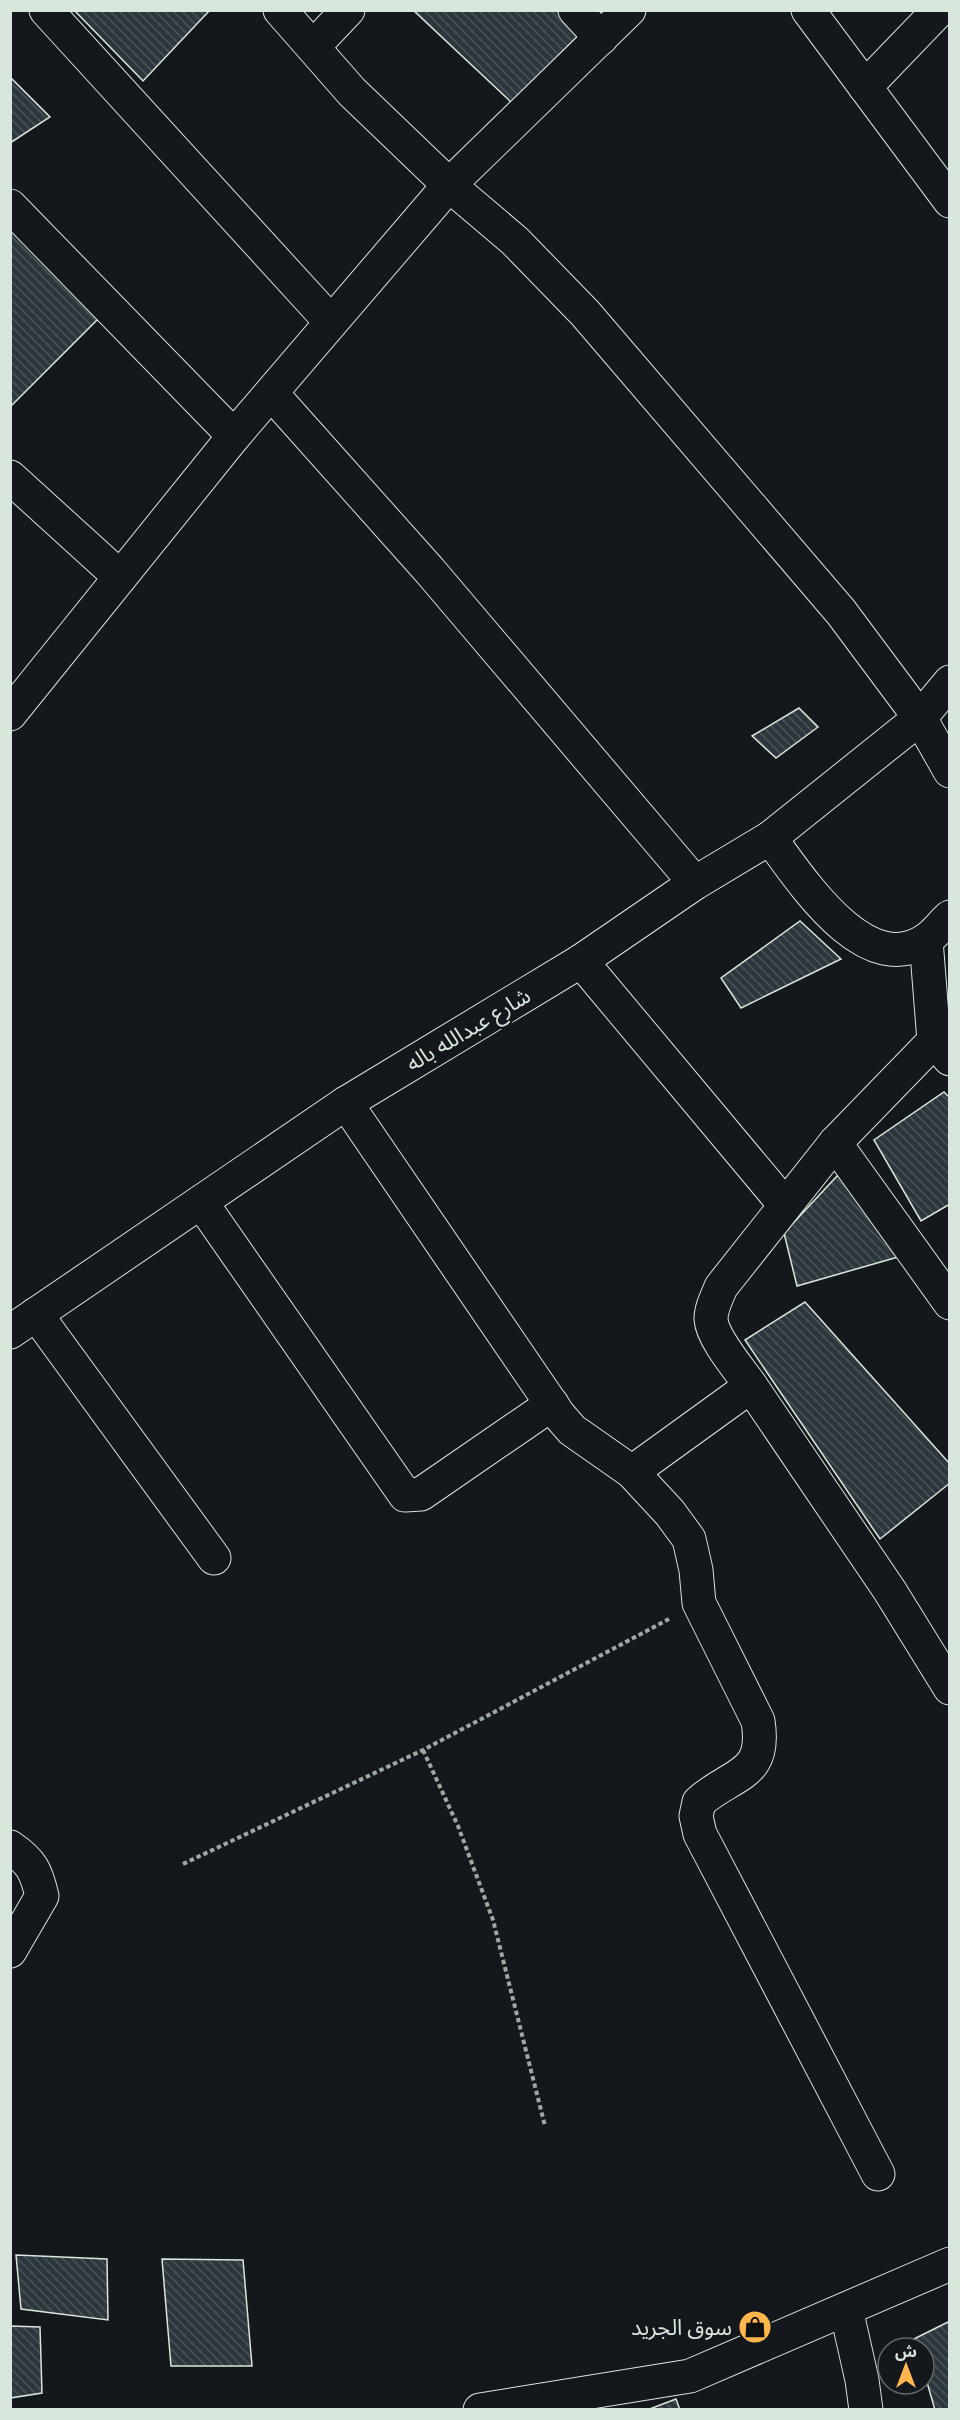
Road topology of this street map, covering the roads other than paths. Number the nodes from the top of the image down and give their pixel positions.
1 (46, 10) edge
2 (280, 10) edge
3 (348, 10) edge
4 (575, 10) edge
5 (629, 10) edge
6 (808, 10) edge
7 (939, 10) edge
8 (602, 38) junction
9 (313, 47) junction
10 (865, 87) junction
11 (449, 185) junction
12 (950, 201) edge
13 (10, 206) edge
14 (331, 322) junction
15 (272, 394) junction
16 (234, 436) junction
17 (10, 477) edge
18 (120, 576) junction
19 (950, 682) edge
20 (10, 714) edge
21 (920, 718) junction
22 (948, 769) edge
23 (770, 838) junction
24 (695, 883) junction
25 (950, 917) edge
26 (926, 940) junction
27 (581, 961) junction
28 (942, 1050) edge
29 (346, 1103) junction
30 (835, 1143) junction
31 (201, 1202) junction
32 (785, 1205) junction
33 (950, 1303) edge
34 (23, 1323) edge
35 (751, 1386) junction
36 (552, 1404) junction
37 (632, 1472) junction
38 (214, 1558) dead end
39 (950, 1688) edge
40 (10, 1847) edge
41 (10, 1951) edge
42 (878, 2174) dead end
43 (950, 2264) edge
44 (846, 2309) junction
45 (592, 2401) edge
46 (480, 2409) edge
47 (866, 2409) edge

1 - 14 street
2 - 9 street
3 - 9 street
4 - 8 street
5 - 8 street
6 - 10 street
7 - 10 street
8 - 11 street
9 - 11 street
10 - 12 street
11 - 14 street
11 - 21 street
13 - 16 street
14 - 15 street
15 - 16 street
15 - 24 street
16 - 18 street
17 - 18 street
18 - 20 street
19 - 21 street, شارع عبدالله باله
21 - 22 street
21 - 23 street, شارع عبدالله باله
23 - 24 street, شارع عبدالله باله
23 - 26 street
24 - 27 street, شارع عبدالله باله
25 - 26 street
26 - 28 street
27 - 29 street, شارع عبدالله باله
27 - 32 street
28 - 30 street
29 - 31 street, شارع عبدالله باله
29 - 36 street
30 - 32 street
30 - 33 street
31 - 34 street, شارع عبدالله باله
31 - 36 street
32 - 35 street
34 - 38 street
35 - 37 street
35 - 39 street
36 - 37 street
37 - 42 street
40 - 41 street
43 - 44 street
44 - 45 street
44 - 47 street
45 - 46 street

